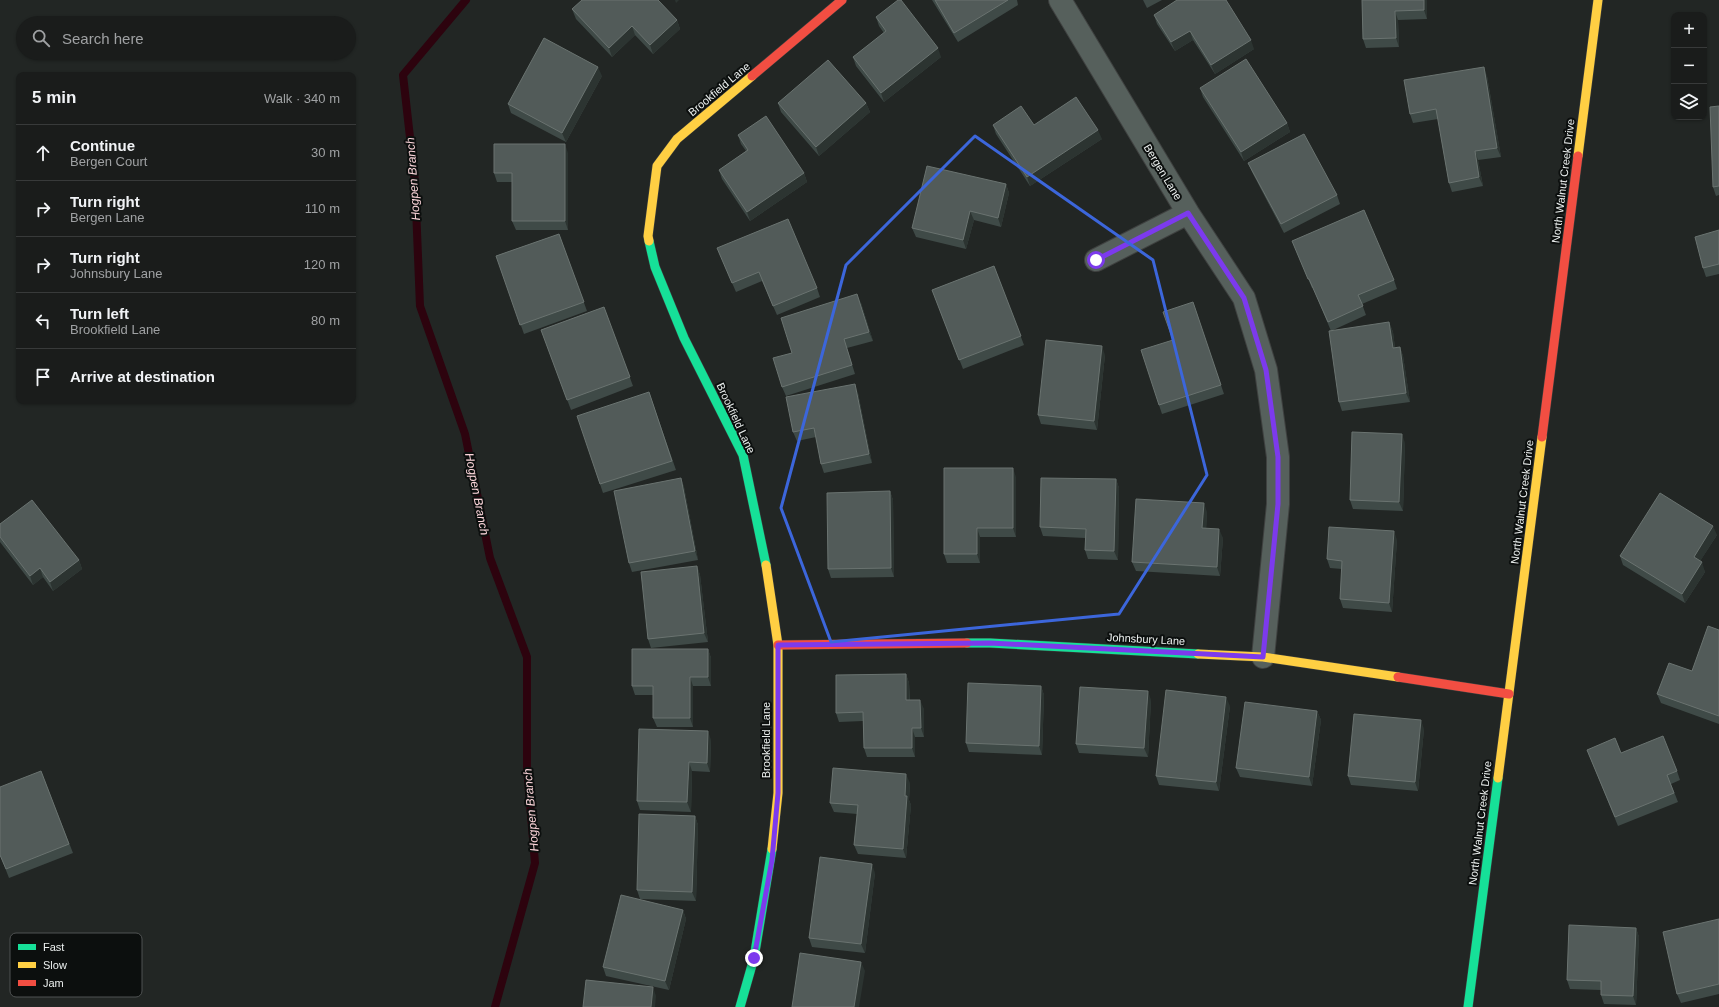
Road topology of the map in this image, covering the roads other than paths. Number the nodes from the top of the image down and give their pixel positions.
1 (842, 0) edge
2 (1060, 0) edge
3 (1598, 0) edge
4 (1188, 213) junction
5 (1096, 260) dead end
6 (778, 645) junction
7 (1263, 657) junction
8 (1509, 694) junction
9 (740, 1007) edge
10 (1468, 1007) edge

1 - 6 street, Brookfield Lane
2 - 4 street, Bergen Lane
3 - 8 street, North Walnut Creek Drive
4 - 5 street
4 - 7 street, Bergen Lane
6 - 7 street, Johnsbury Lane
6 - 9 street, Brookfield Lane
7 - 8 street, Johnsbury Lane
8 - 10 street, North Walnut Creek Drive

